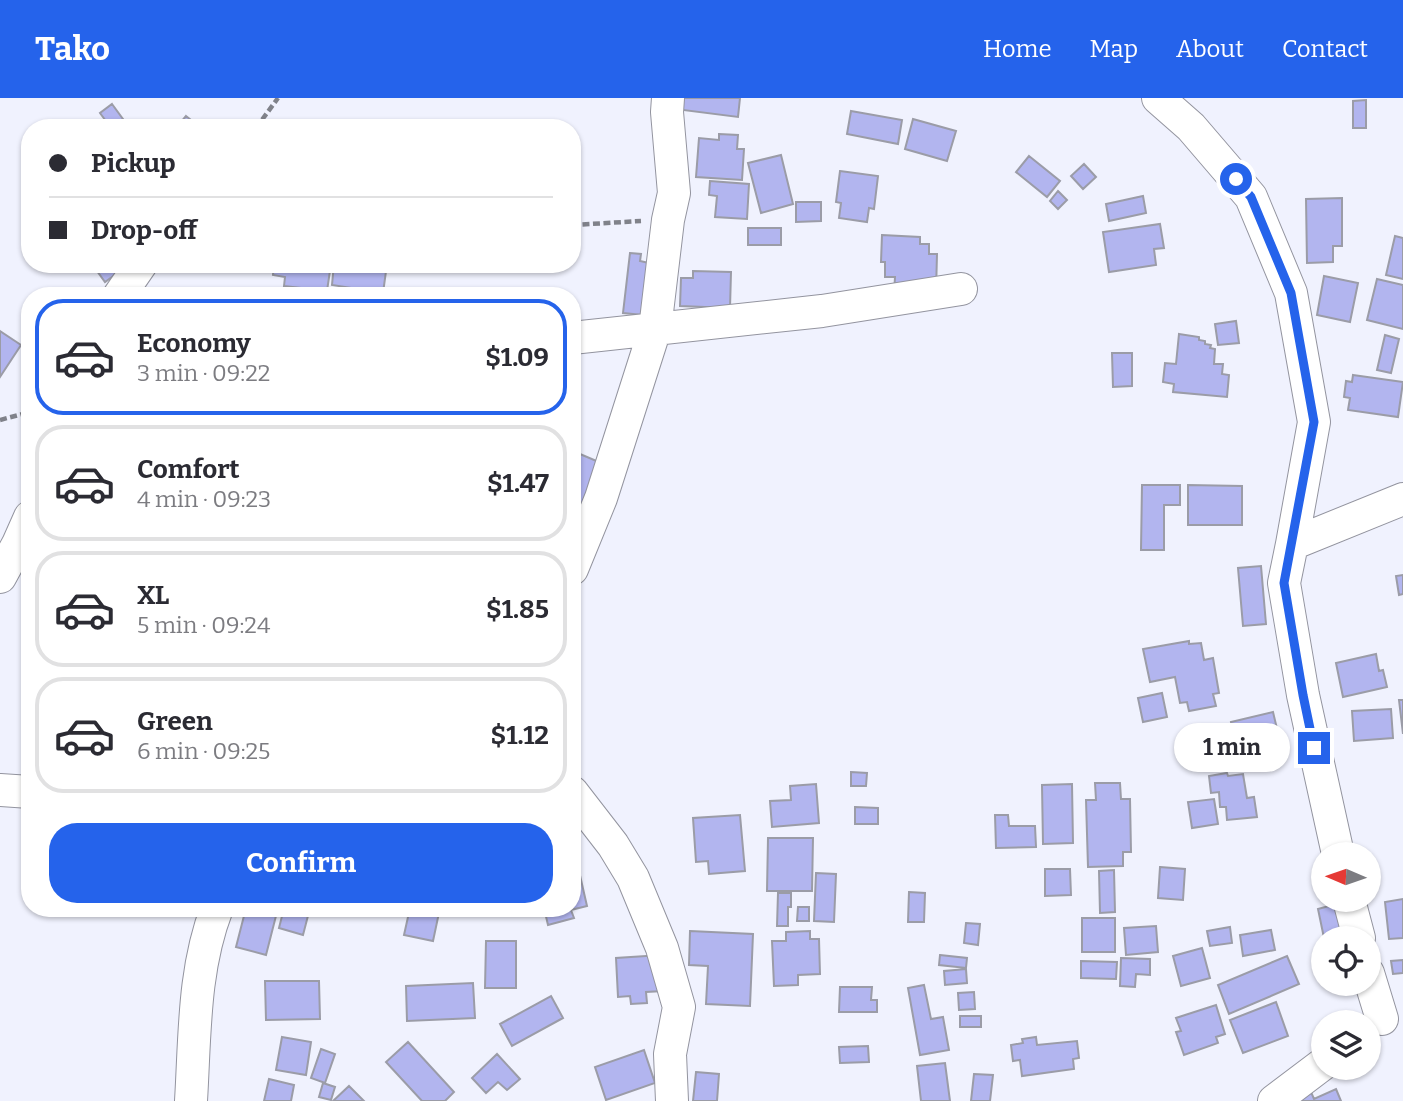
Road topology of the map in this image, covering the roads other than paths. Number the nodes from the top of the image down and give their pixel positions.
1 (668, 98) edge
2 (1158, 98) edge
3 (961, 289) dead end
4 (655, 329) junction
5 (581, 337) edge
6 (1403, 499) edge
7 (21, 537) edge
8 (1292, 544) junction
9 (581, 547) edge
10 (0, 577) edge
11 (0, 790) edge
12 (21, 791) edge
13 (581, 803) edge
14 (1335, 842) edge
15 (214, 917) edge
16 (1376, 996) edge
17 (1384, 1021) edge
18 (1311, 1074) edge
19 (191, 1101) edge
20 (672, 1101) edge
21 (1274, 1101) edge

1 - 4 street
2 - 8 street
3 - 4 street
4 - 5 street
4 - 9 street
6 - 8 street
7 - 10 street
8 - 14 street
11 - 12 street
13 - 20 street
15 - 19 street
16 - 17 street
18 - 21 street

